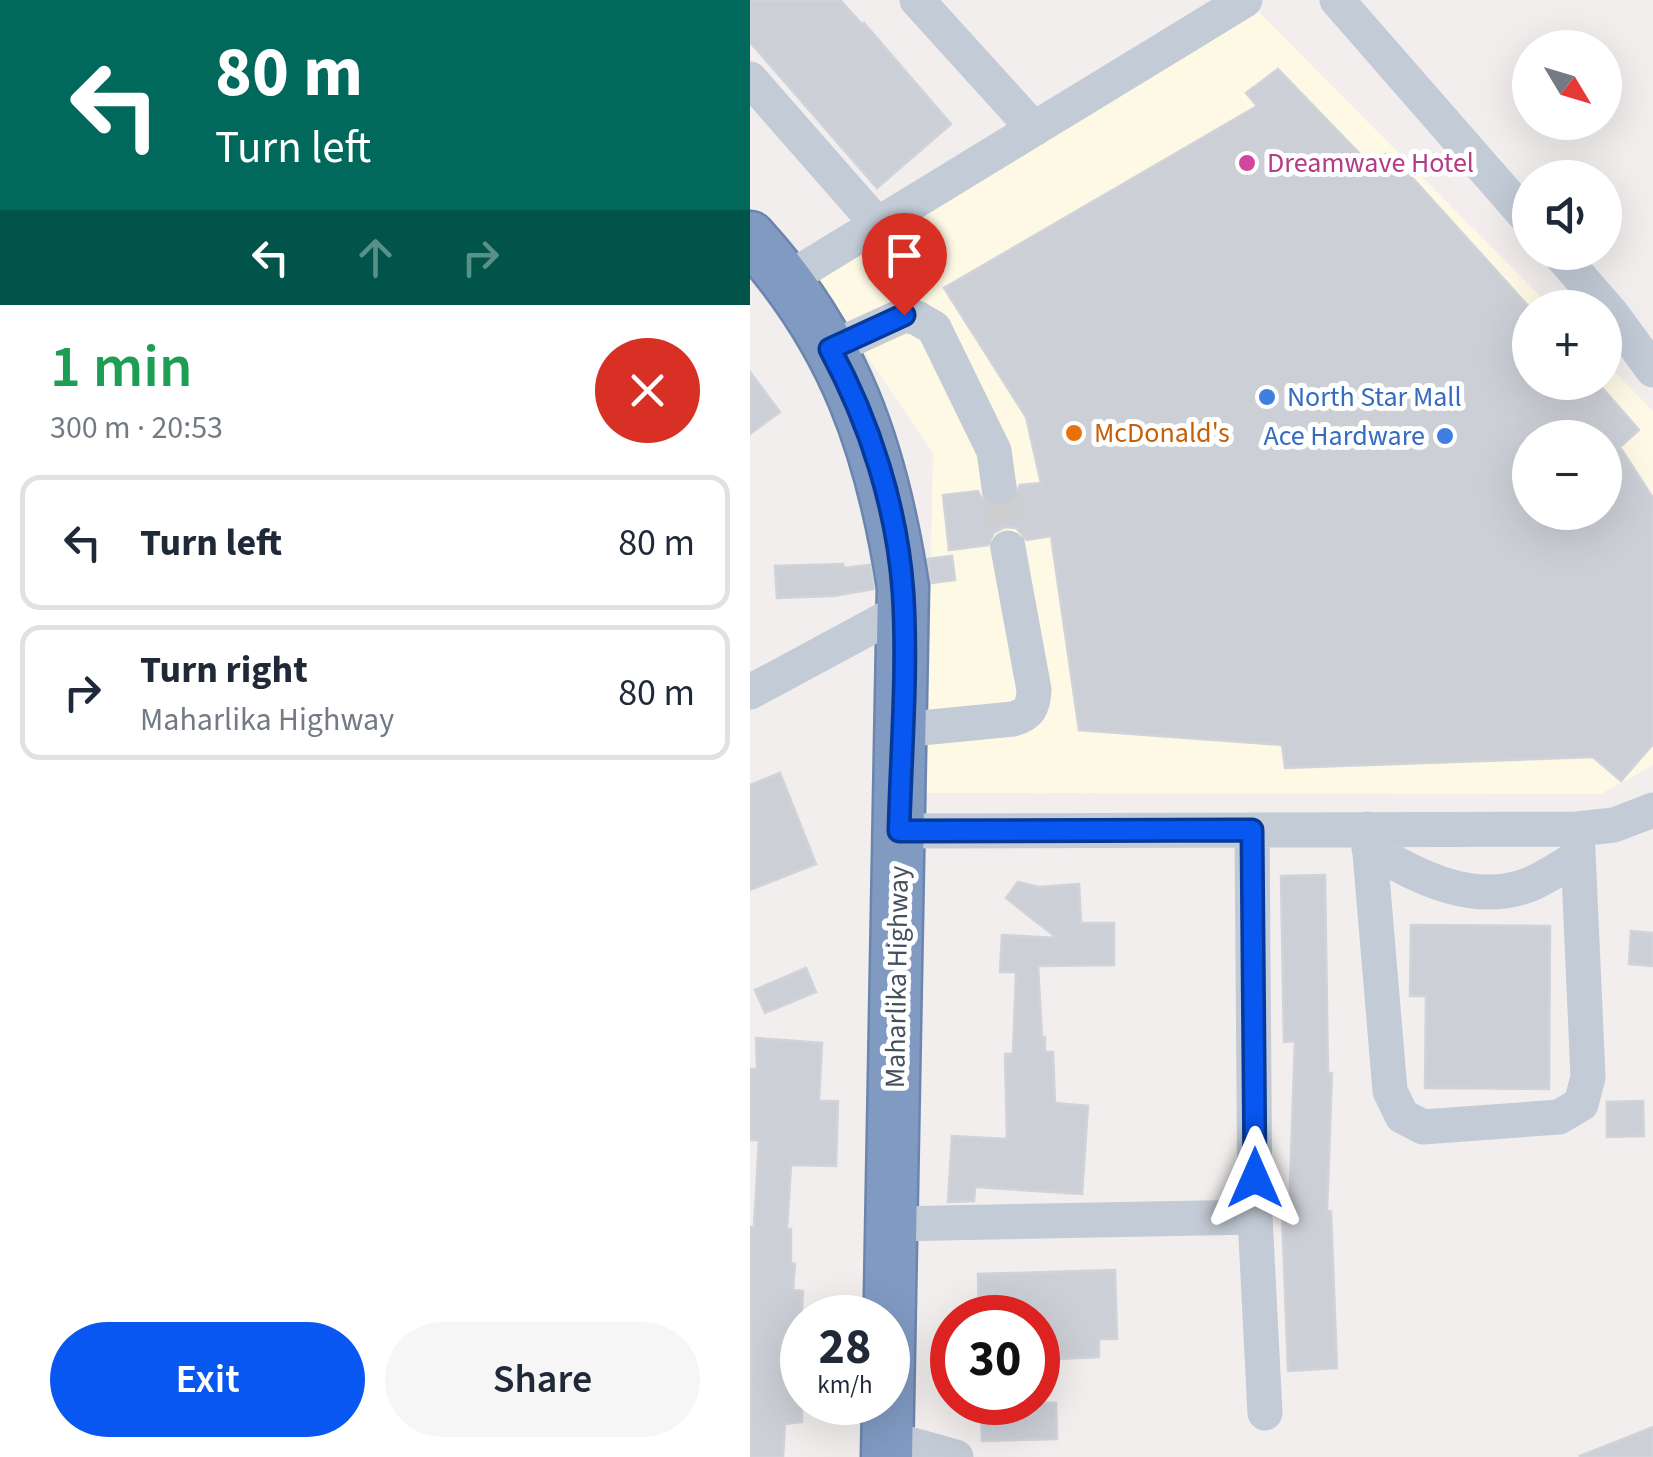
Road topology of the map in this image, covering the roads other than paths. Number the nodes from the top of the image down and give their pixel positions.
1 (917, 0) edge
2 (1246, 0) edge
3 (1337, 0) edge
4 (750, 78) edge
5 (1034, 130) junction
6 (1512, 200) edge
7 (878, 225) junction
8 (750, 237) edge
9 (1573, 270) edge
10 (788, 280) junction
11 (830, 349) junction
12 (1653, 370) edge
13 (999, 487) tunnel mouth
14 (1008, 548) tunnel mouth
15 (903, 598) junction
16 (750, 664) edge
17 (750, 692) edge
18 (901, 730) junction
19 (1653, 810) edge
20 (1252, 830) junction
21 (899, 831) junction
22 (1369, 839) junction
23 (1578, 842) junction
24 (1256, 1217) junction
25 (893, 1224) junction
26 (1266, 1413) dead end
27 (888, 1448) edge
28 (956, 1457) edge

1 - 5 street
2 - 5 street
3 - 6 street
4 - 7 street
5 - 7 street
7 - 10 street
8 - 10 highway, Maharlika Highway
9 - 12 street
10 - 11 highway, Maharlika Highway
11 - 13 street
11 - 15 highway, Maharlika Highway
14 - 18 street
15 - 16 street
15 - 17 street
15 - 18 highway, Maharlika Highway
18 - 21 highway, Maharlika Highway
19 - 23 street
20 - 21 street
20 - 22 street
20 - 24 street
21 - 25 highway, Maharlika Highway
22 - 23 street
22 - 23 street
22 - 23 street
24 - 25 street
24 - 26 street
25 - 27 highway, Maharlika Highway
27 - 28 street

